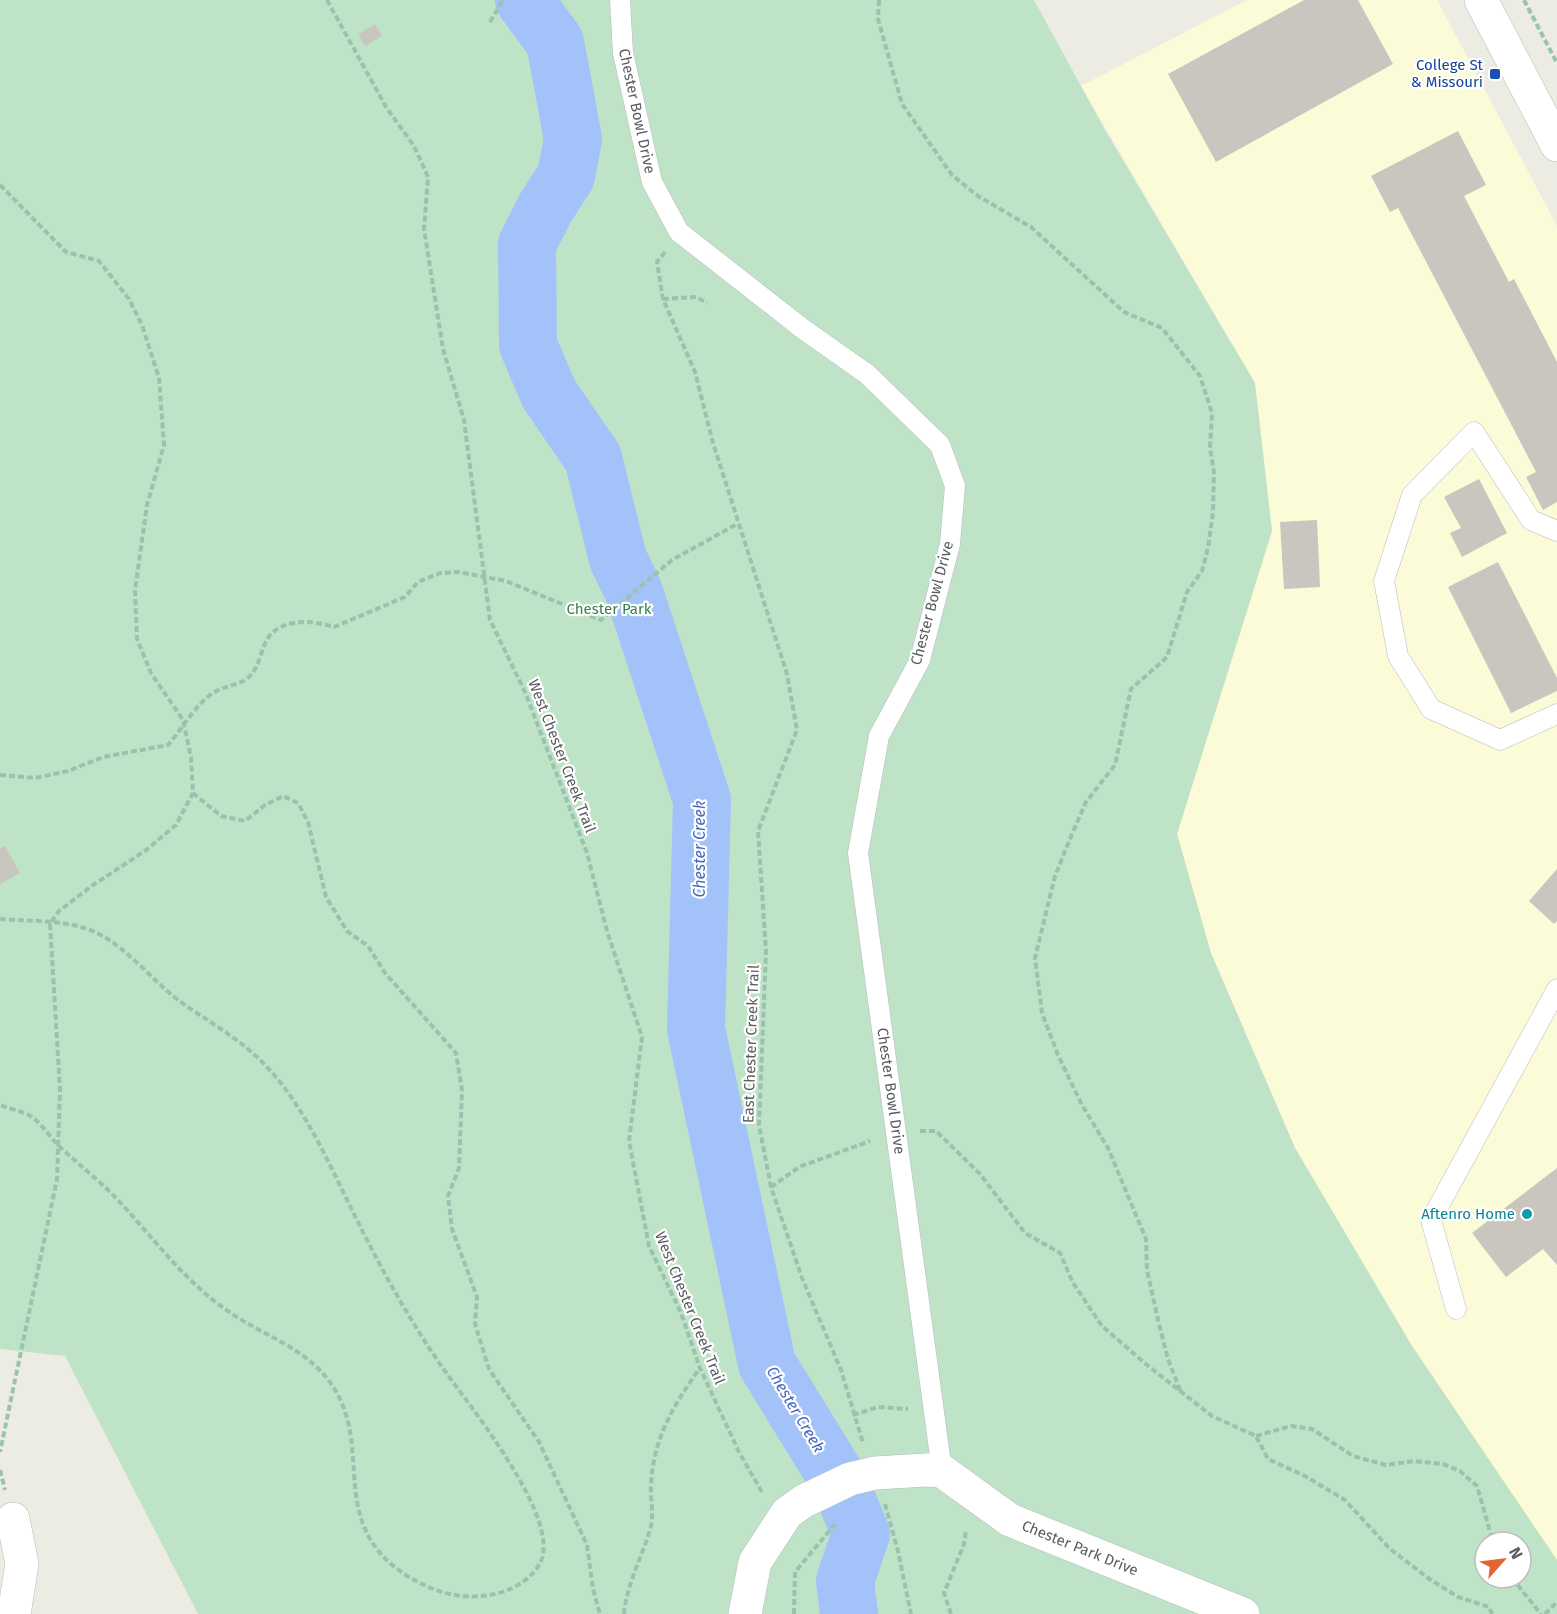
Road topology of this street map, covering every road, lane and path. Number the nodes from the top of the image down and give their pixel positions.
1 (327, 0) edge
2 (503, 0) edge
3 (620, 0) edge
4 (879, 0) edge
5 (1481, 0) edge
6 (1524, 0) edge
7 (490, 22) dead end
8 (1557, 63) edge
9 (1557, 145) edge
10 (0, 185) edge
11 (679, 232) junction
12 (663, 299) junction
13 (707, 303) dead end
14 (737, 524) junction
15 (1557, 531) edge
16 (484, 579) junction
17 (1557, 714) edge
18 (184, 726) junction
19 (0, 775) edge
20 (193, 793) junction
21 (0, 919) edge
22 (50, 924) junction
23 (1557, 989) edge
24 (0, 1105) edge
25 (897, 1130) junction
26 (58, 1146) junction
27 (849, 1149) dead end
28 (771, 1187) junction
29 (1456, 1309) dead end
30 (700, 1368) junction
31 (1181, 1393) junction
32 (878, 1407) dead end
33 (853, 1415) junction
34 (1256, 1436) junction
35 (864, 1447) dead end
36 (0, 1452) edge
37 (934, 1471) junction
38 (884, 1500) dead end
39 (795, 1507) junction
40 (13, 1519) dead end
41 (966, 1526) dead end
42 (1490, 1530) edge
43 (1522, 1590) edge
44 (1557, 1602) edge
45 (14, 1614) edge
46 (600, 1614) edge
47 (624, 1614) edge
48 (745, 1614) edge
49 (911, 1614) edge
50 (951, 1614) edge
51 (1243, 1614) edge
52 (1492, 1614) edge
53 (1541, 1614) edge
54 (1545, 1614) edge

1 - 16 path, West Chester Creek Trail
2 - 7 path
3 - 11 lane, Chester Bowl Drive
4 - 31 path
5 - 9 street
6 - 8 path
10 - 18 path
11 - 12 path, East Chester Creek Trail
11 - 25 lane, Chester Bowl Drive
12 - 13 path
12 - 14 path, East Chester Creek Trail
14 - 16 path
14 - 28 path, East Chester Creek Trail
15 - 17 lane
16 - 18 path
16 - 30 path, West Chester Creek Trail
18 - 19 path
18 - 20 path
20 - 22 path
20 - 46 path
21 - 22 path
22 - 26 path
22 - 26 path
23 - 29 lane
24 - 26 path
25 - 31 path
25 - 37 lane, Chester Bowl Drive
26 - 36 path
27 - 28 path
28 - 33 path, East Chester Creek Trail
30 - 39 path, West Chester Creek Trail
30 - 47 path
31 - 34 path
32 - 33 path
33 - 35 path, East Chester Creek Trail
34 - 42 path
34 - 52 path
37 - 39 street, bridge
37 - 51 street, Chester Park Drive
38 - 49 path
39 - 48 street
40 - 45 street
41 - 50 path
43 - 53 path
44 - 54 path

